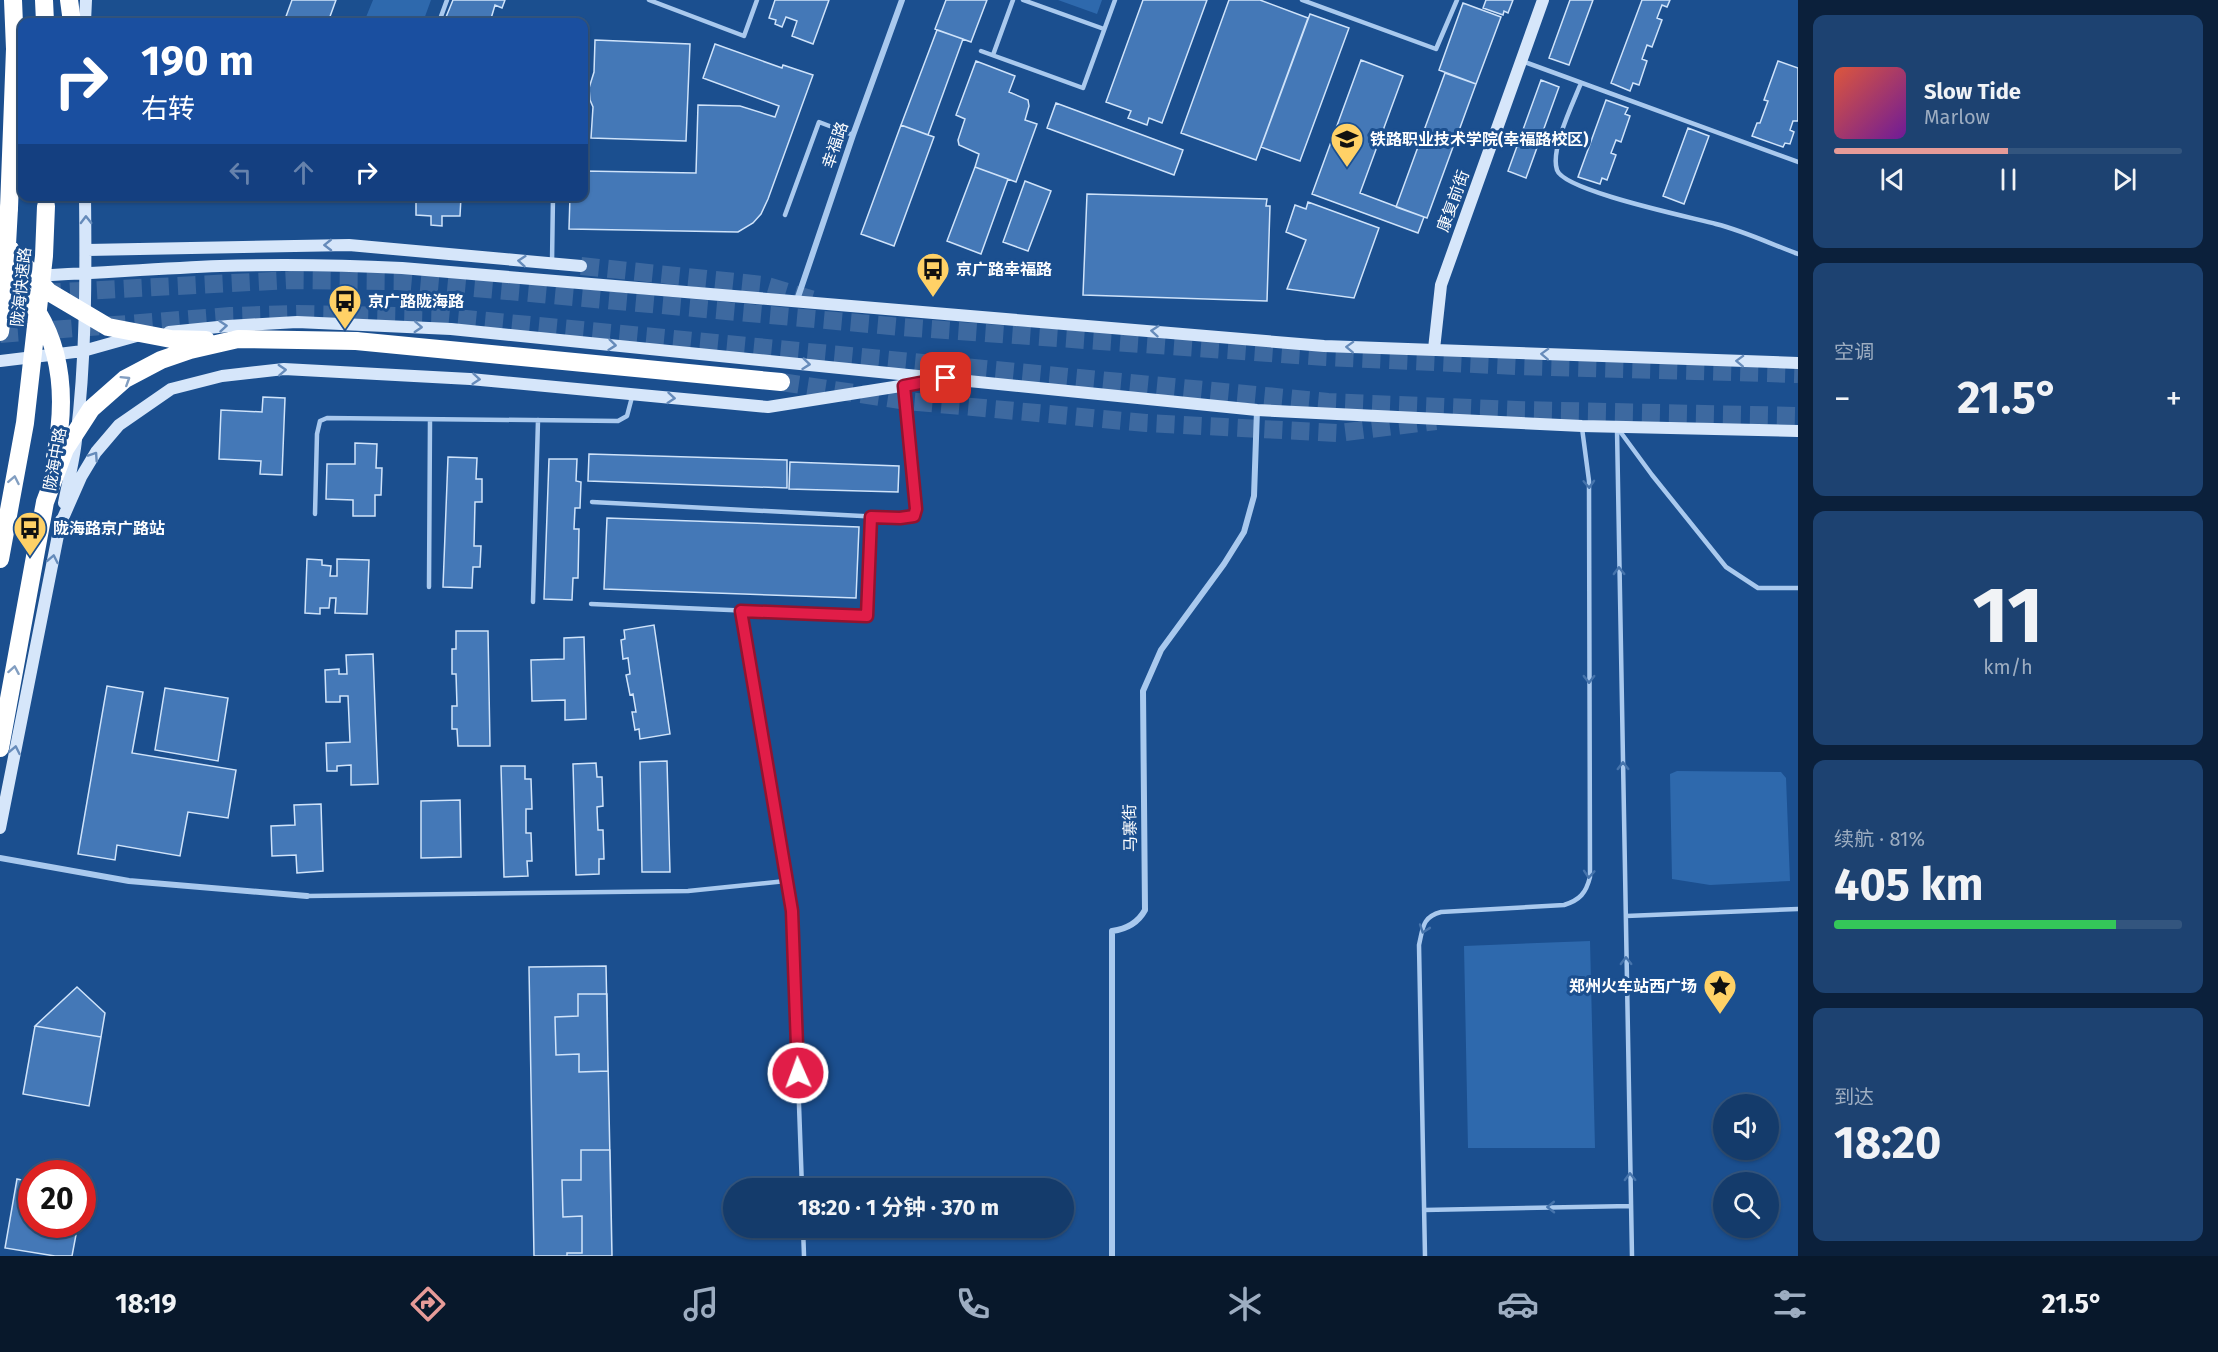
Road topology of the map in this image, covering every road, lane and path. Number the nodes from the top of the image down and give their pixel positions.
1 (13, 0) edge
2 (44, 0) edge
3 (447, 0) edge
4 (649, 0) edge
5 (757, 0) edge
6 (902, 0) edge
7 (1013, 0) edge
8 (1023, 0) edge
9 (1114, 0) edge
10 (1302, 0) edge
11 (1457, 0) edge
12 (1543, 0) edge
13 (75, 1) edge
14 (45, 18) edge
15 (73, 18) edge
16 (83, 18) edge
17 (440, 18) edge
18 (1104, 29) junction
19 (15, 49) junction
20 (981, 51) dead end
21 (993, 55) junction
22 (1521, 61) junction
23 (1581, 83) junction
24 (0, 123) edge
25 (853, 135) junction
26 (1798, 162) edge
27 (46, 201) edge
28 (85, 201) edge
29 (552, 201) edge
30 (785, 215) dead end
31 (0, 234) edge
32 (87, 250) junction
33 (1798, 254) edge
34 (552, 264) junction
35 (581, 266) tunnel mouth
36 (85, 275) junction
37 (0, 279) edge
38 (797, 300) junction
39 (0, 332) edge
40 (238, 339) junction
41 (1434, 350) junction
42 (83, 351) junction
43 (0, 361) edge
44 (1798, 363) edge
45 (946, 378) junction
46 (781, 382) tunnel mouth
47 (904, 386) junction
48 (633, 394) junction
49 (1257, 410) junction
50 (430, 420) junction
51 (538, 420) junction
52 (1582, 426) junction
53 (1617, 427) junction
54 (1798, 431) edge
55 (45, 502) junction
56 (592, 502) dead end
57 (315, 514) dead end
58 (871, 517) junction
59 (59, 527) junction
60 (0, 559) edge
61 (429, 587) dead end
62 (1798, 588) edge
63 (533, 602) dead end
64 (591, 604) dead end
65 (741, 611) junction
66 (0, 748) edge
67 (0, 828) edge
68 (0, 858) edge
69 (786, 881) junction
70 (307, 896) joint
71 (1798, 909) edge
72 (1626, 916) junction
73 (802, 1178) edge
74 (1631, 1206) junction
75 (1424, 1210) junction
76 (803, 1238) edge
77 (804, 1256) edge
78 (1112, 1256) edge
79 (1425, 1256) edge
80 (1632, 1256) edge

1 - 19 highway, 陇海快速路
2 - 14 highway
3 - 17 lane
4 - 5 lane
6 - 25 street, 幸福路
7 - 21 lane
8 - 18 lane
9 - 18 lane
10 - 11 lane
12 - 22 main road, 康复前街
13 - 15 highway
13 - 16 main road
18 - 21 lane
19 - 24 highway
19 - 39 highway, 陇海快速路, bridge
20 - 21 lane
22 - 23 lane
22 - 41 main road, 康复前街
23 - 26 lane
23 - 33 lane
25 - 30 lane
25 - 38 street, 幸福路
60 -> 27 highway, 陇海快速路, bridge
32 -> 28 main road, 陇海中路
29 - 34 lane
31 - 40 highway, bridge
34 -> 32 main road
32 - 36 main road, 陇海中路
34 - 35 main road
36 - 37 main road
36 - 38 main road
36 - 42 main road, 陇海中路
37 - 55 highway, bridge
41 -> 38 main road
40 - 46 highway, bridge
55 -> 40 highway, bridge
44 -> 41 main road
42 - 43 main road
42 -> 45 main road
42 - 59 main road, 陇海中路
45 - 47 main road
45 - 49 main road
48 -> 47 main road
47 - 58 lane
48 - 51 lane
59 -> 48 main road
49 - 52 main road
49 - 78 street, 马寨街
50 - 51 lane
50 - 57 lane
50 - 61 lane
51 - 63 lane
52 - 53 main road
52 -> 75 lane
53 - 54 main road
53 - 62 lane
72 -> 53 lane
66 -> 55 highway, bridge
56 - 58 lane
58 - 65 lane
67 -> 59 main road, 陇海中路
64 - 65 lane
65 - 69 lane
68 - 70 street
69 - 70 lane
69 - 73 lane
71 - 72 lane
74 -> 72 lane
74 -> 75 lane
74 - 80 lane
75 - 79 lane
76 - 77 lane

